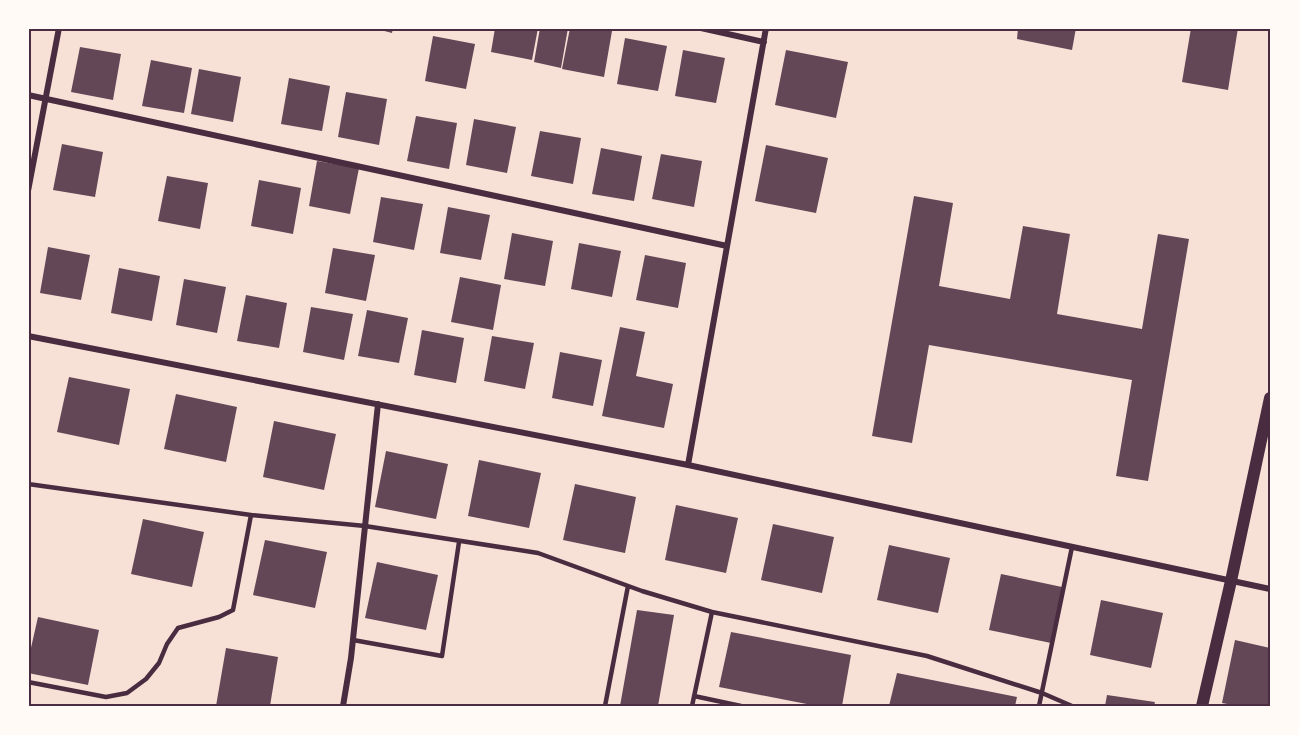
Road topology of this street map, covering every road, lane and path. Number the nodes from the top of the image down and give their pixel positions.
1 (60, 28) edge
2 (701, 28) edge
3 (766, 28) edge
4 (764, 42) junction
5 (28, 95) edge
6 (46, 99) junction
7 (28, 191) edge
8 (727, 246) junction
9 (28, 336) edge
10 (1270, 398) edge
11 (378, 404) junction
12 (688, 465) junction
13 (28, 484) edge
14 (251, 514) junction
15 (365, 526) junction
16 (459, 542) junction
17 (1072, 547) junction
18 (1231, 582) junction
19 (628, 586) junction
20 (1270, 589) edge
21 (712, 612) junction
22 (353, 640) junction
23 (28, 682) edge
24 (1042, 693) junction
25 (694, 696) junction
26 (343, 706) edge
27 (605, 706) edge
28 (692, 706) edge
29 (741, 706) edge
30 (1039, 706) edge
31 (1071, 706) edge
32 (1202, 706) edge

1 - 6 street
2 - 4 street
3 - 4 street
4 - 8 street
5 - 6 street
6 - 7 street
6 - 8 street
8 - 12 street
9 - 11 street
10 - 18 main road
11 - 12 street
11 - 15 street
12 - 17 street
13 - 14 lane
14 - 15 lane
14 - 23 lane
15 - 16 lane
15 - 22 street
16 - 19 lane
16 - 22 lane
17 - 18 street
17 - 24 lane
18 - 20 street
18 - 32 main road
19 - 21 lane
19 - 27 lane
21 - 24 lane
21 - 25 lane
22 - 26 street
24 - 30 lane
24 - 31 lane
25 - 28 lane
25 - 29 lane

